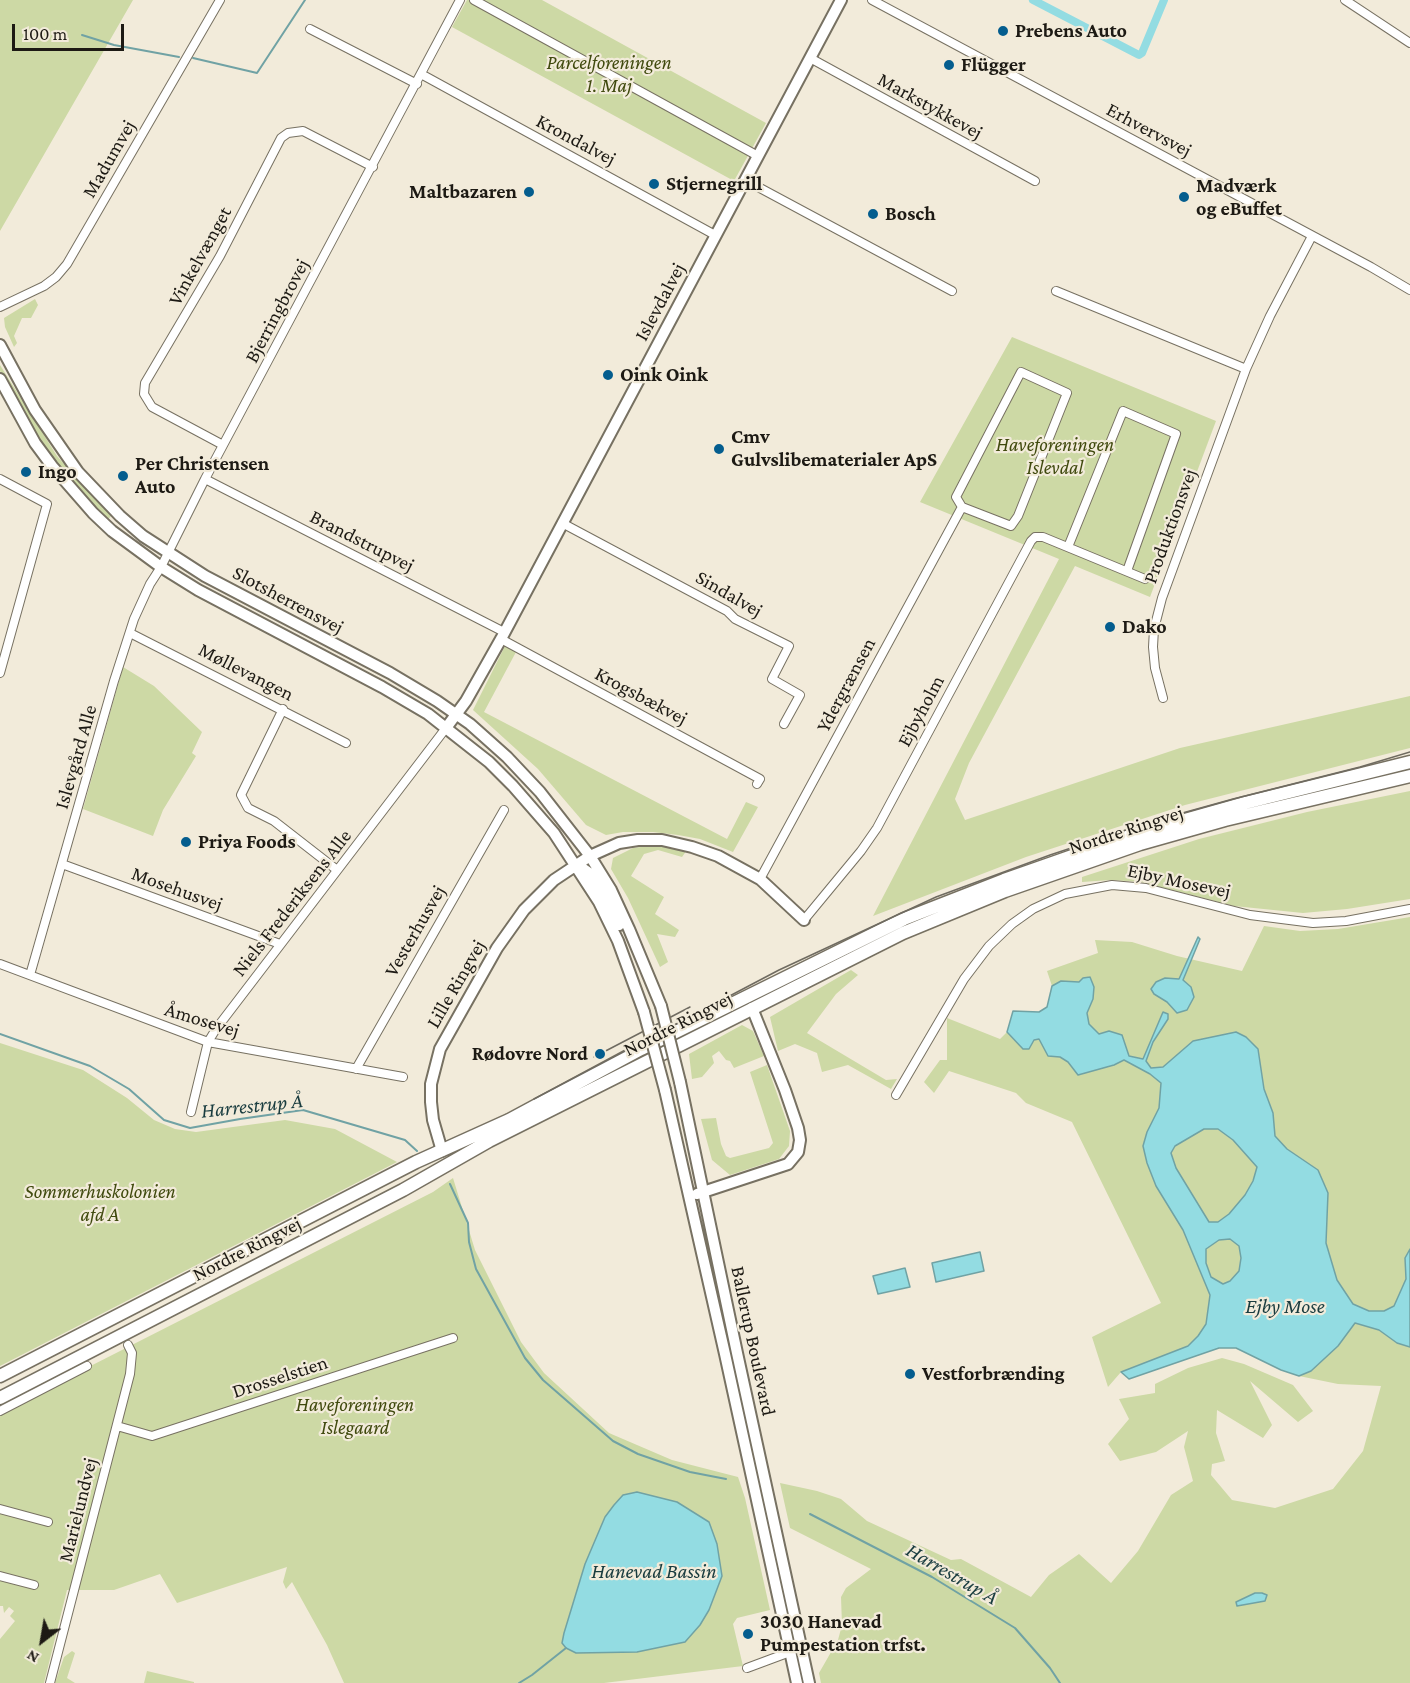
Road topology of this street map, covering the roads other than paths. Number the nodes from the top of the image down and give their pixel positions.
1 (220, 0) edge
2 (474, 0) edge
3 (841, 0) edge
4 (872, 0) edge
5 (1345, 0) edge
6 (456, 1) edge
7 (310, 29) dead end
8 (1410, 43) edge
9 (810, 58) junction
10 (421, 74) junction
11 (417, 84) junction
12 (758, 156) junction
13 (373, 167) junction
14 (745, 180) junction
15 (1035, 181) dead end
16 (716, 235) junction
17 (1312, 236) junction
18 (1410, 290) edge
19 (952, 291) dead end
20 (1056, 291) dead end
21 (0, 307) edge
22 (0, 345) edge
23 (1246, 369) junction
24 (0, 379) edge
25 (223, 445) junction
26 (0, 479) edge
27 (205, 479) junction
28 (962, 507) junction
29 (562, 523) junction
30 (1068, 547) junction
31 (168, 554) junction
32 (161, 567) junction
33 (1128, 571) junction
34 (1145, 579) dead end
35 (130, 633) junction
36 (502, 635) junction
37 (0, 673) edge
38 (1163, 698) dead end
39 (283, 709) junction
40 (456, 714) junction
41 (784, 724) dead end
42 (446, 728) junction
43 (346, 743) dead end
44 (1410, 762) edge
45 (1410, 776) edge
46 (758, 784) dead end
47 (513, 786) junction
48 (504, 810) dead end
49 (590, 856) junction
50 (62, 864) junction
51 (576, 865) junction
52 (337, 870) junction
53 (759, 879) junction
54 (1410, 909) edge
55 (804, 920) joint
56 (280, 944) junction
57 (0, 964) edge
58 (30, 975) junction
59 (654, 988) junction
60 (661, 1006) joint
61 (752, 1008) junction
62 (644, 1012) joint
63 (208, 1042) junction
64 (356, 1069) junction
65 (403, 1077) dead end
66 (896, 1095) dead end
67 (191, 1112) dead end
68 (442, 1151) junction
69 (703, 1192) junction
70 (688, 1196) junction
71 (453, 1338) dead end
72 (128, 1345) dead end
73 (87, 1366) dead end
74 (0, 1376) edge
75 (0, 1398) edge
76 (0, 1411) edge
77 (117, 1426) junction
78 (0, 1509) edge
79 (48, 1522) dead end
80 (0, 1576) edge
81 (34, 1585) dead end
82 (790, 1652) junction
83 (747, 1668) dead end
84 (50, 1683) edge
85 (797, 1683) edge
86 (809, 1683) edge

1 - 21 street, Madumvej
2 - 12 street
3 - 9 street, Islevdalvej
4 - 17 street, Erhvervsvej
5 - 8 street
6 - 10 street, Bjerringbrovej
7 - 11 street
9 - 12 street, Islevdalvej
9 - 15 street, Markstykkevej
10 - 11 street, Bjerringbrovej
10 - 16 street, Krondalvej
11 - 13 street, Bjerringbrovej
12 - 14 street, Islevdalvej
13 - 25 street, Bjerringbrovej
13 - 25 street, Vinkelvænget
14 - 16 street, Islevdalvej
14 - 19 street
16 - 29 street, Islevdalvej
17 - 18 street, Erhvervsvej
17 - 23 street, Produktionsvej
20 - 23 street
22 - 31 street, Slotsherrensvej
23 - 38 street, Produktionsvej
24 - 32 street, Slotsherrensvej
25 - 27 street, Bjerringbrovej
26 - 37 street
27 - 31 street, Bjerringbrovej
27 - 36 street, Brandstrupvej
28 - 28 street, Ydergrænsen
28 - 53 street, Ydergrænsen
29 - 36 street, Islevdalvej
29 - 41 street, Sindalvej
30 - 33 street, Ejbyholm
30 - 33 street
30 - 55 street, Ejbyholm
31 - 32 street, Islevgård Alle
31 - 40 street, Slotsherrensvej
32 - 35 street, Islevgård Alle
32 - 42 street, Slotsherrensvej
33 - 34 street, Ejbyholm
35 - 39 street, Møllevangen
35 - 50 street, Islevgård Alle
36 - 40 street, Islevdalvej
36 - 46 street, Krogsbækvej
39 - 43 street, Møllevangen
39 - 52 street
40 - 42 street, Islevdalvej
40 - 49 street, Slotsherrensvej
42 - 47 street, Slotsherrensvej
42 - 52 street, Niels Frederiksens Alle
44 - 68 main road, Nordre Ringvej
45 - 61 main road, Nordre Ringvej
47 - 49 street, Slotsherrensvej
47 - 51 street, Slotsherrensvej
48 - 64 street, Vesterhusvej
49 - 51 street
49 - 53 street
49 - 59 street, Slotsherrensvej
50 - 56 street, Mosehusvej
50 - 58 street, Islevgård Alle
51 - 59 street, Slotsherrensvej
51 - 62 street, Slotsherrensvej
51 - 68 street, Lille Ringvej
52 - 56 street, Niels Frederiksens Alle
53 - 55 street
54 - 66 street, Ejby Mosevej
56 - 63 street, Niels Frederiksens Alle
57 - 58 street, Åmosevej
58 - 63 street, Åmosevej
59 - 60 street, Slotsherrensvej
60 - 69 street, Ballerup Boulevard, bridge
61 - 69 street
61 - 75 main road, Nordre Ringvej
62 - 70 street, Ballerup Boulevard, bridge
63 - 64 street, Åmosevej
63 - 67 street, Niels Frederiksens Alle
64 - 65 street, Åmosevej
68 - 74 main road, Nordre Ringvej
69 - 70 street
69 - 86 street, Ballerup Boulevard
70 - 82 street, Ballerup Boulevard
71 - 77 street, Drosselstien
72 - 77 street, Marielundvej
73 - 76 street
77 - 84 street, Marielundvej
78 - 79 street
80 - 81 street
82 - 83 street
82 - 85 street, Ballerup Boulevard

